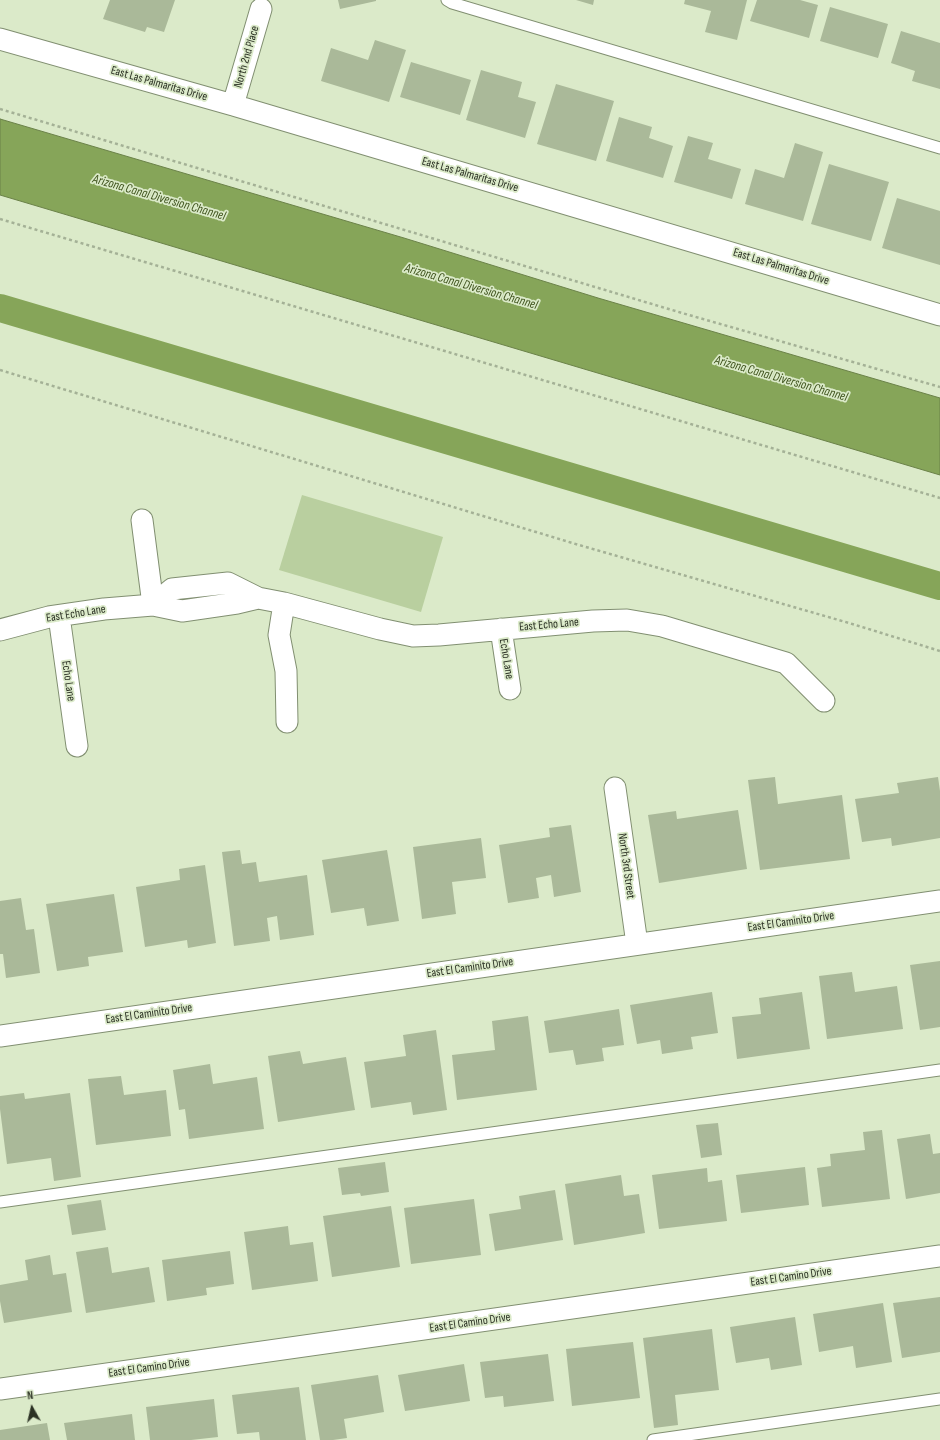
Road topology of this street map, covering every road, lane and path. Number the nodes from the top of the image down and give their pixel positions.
1 (447, 0) edge
2 (261, 9) dead end
3 (0, 39) edge
4 (233, 105) junction
5 (0, 109) edge
6 (940, 148) edge
7 (0, 219) edge
8 (940, 315) edge
9 (0, 370) edge
10 (940, 387) edge
11 (940, 498) edge
12 (142, 520) dead end
13 (284, 603) junction
14 (153, 605) junction
15 (59, 616) junction
16 (501, 629) junction
17 (0, 630) edge
18 (940, 651) edge
19 (510, 689) dead end
20 (824, 701) dead end
21 (287, 722) dead end
22 (77, 746) dead end
23 (615, 788) dead end
24 (940, 901) edge
25 (637, 944) junction
26 (0, 1036) edge
27 (940, 1070) edge
28 (0, 1202) edge
29 (940, 1256) edge
30 (0, 1389) edge
31 (940, 1399) edge
32 (653, 1440) edge

1 - 6 lane
2 - 4 street, North 2nd Place
3 - 4 street, East Las Palmaritas Drive
4 - 8 street, East Las Palmaritas Drive
5 - 10 path
7 - 11 path
9 - 18 path
12 - 14 street
13 - 14 street, East Echo Lane
13 - 16 street, East Echo Lane
13 - 21 street
14 - 15 street, East Echo Lane
15 - 17 street, East Echo Lane
15 - 22 street, Echo Lane
16 - 19 street, Echo Lane
16 - 20 street, East Echo Lane
23 - 25 street, North 3rd Street
24 - 25 street, East El Caminito Drive
25 - 26 street, East El Caminito Drive
27 - 28 lane
29 - 30 street, East El Camino Drive
31 - 32 lane

